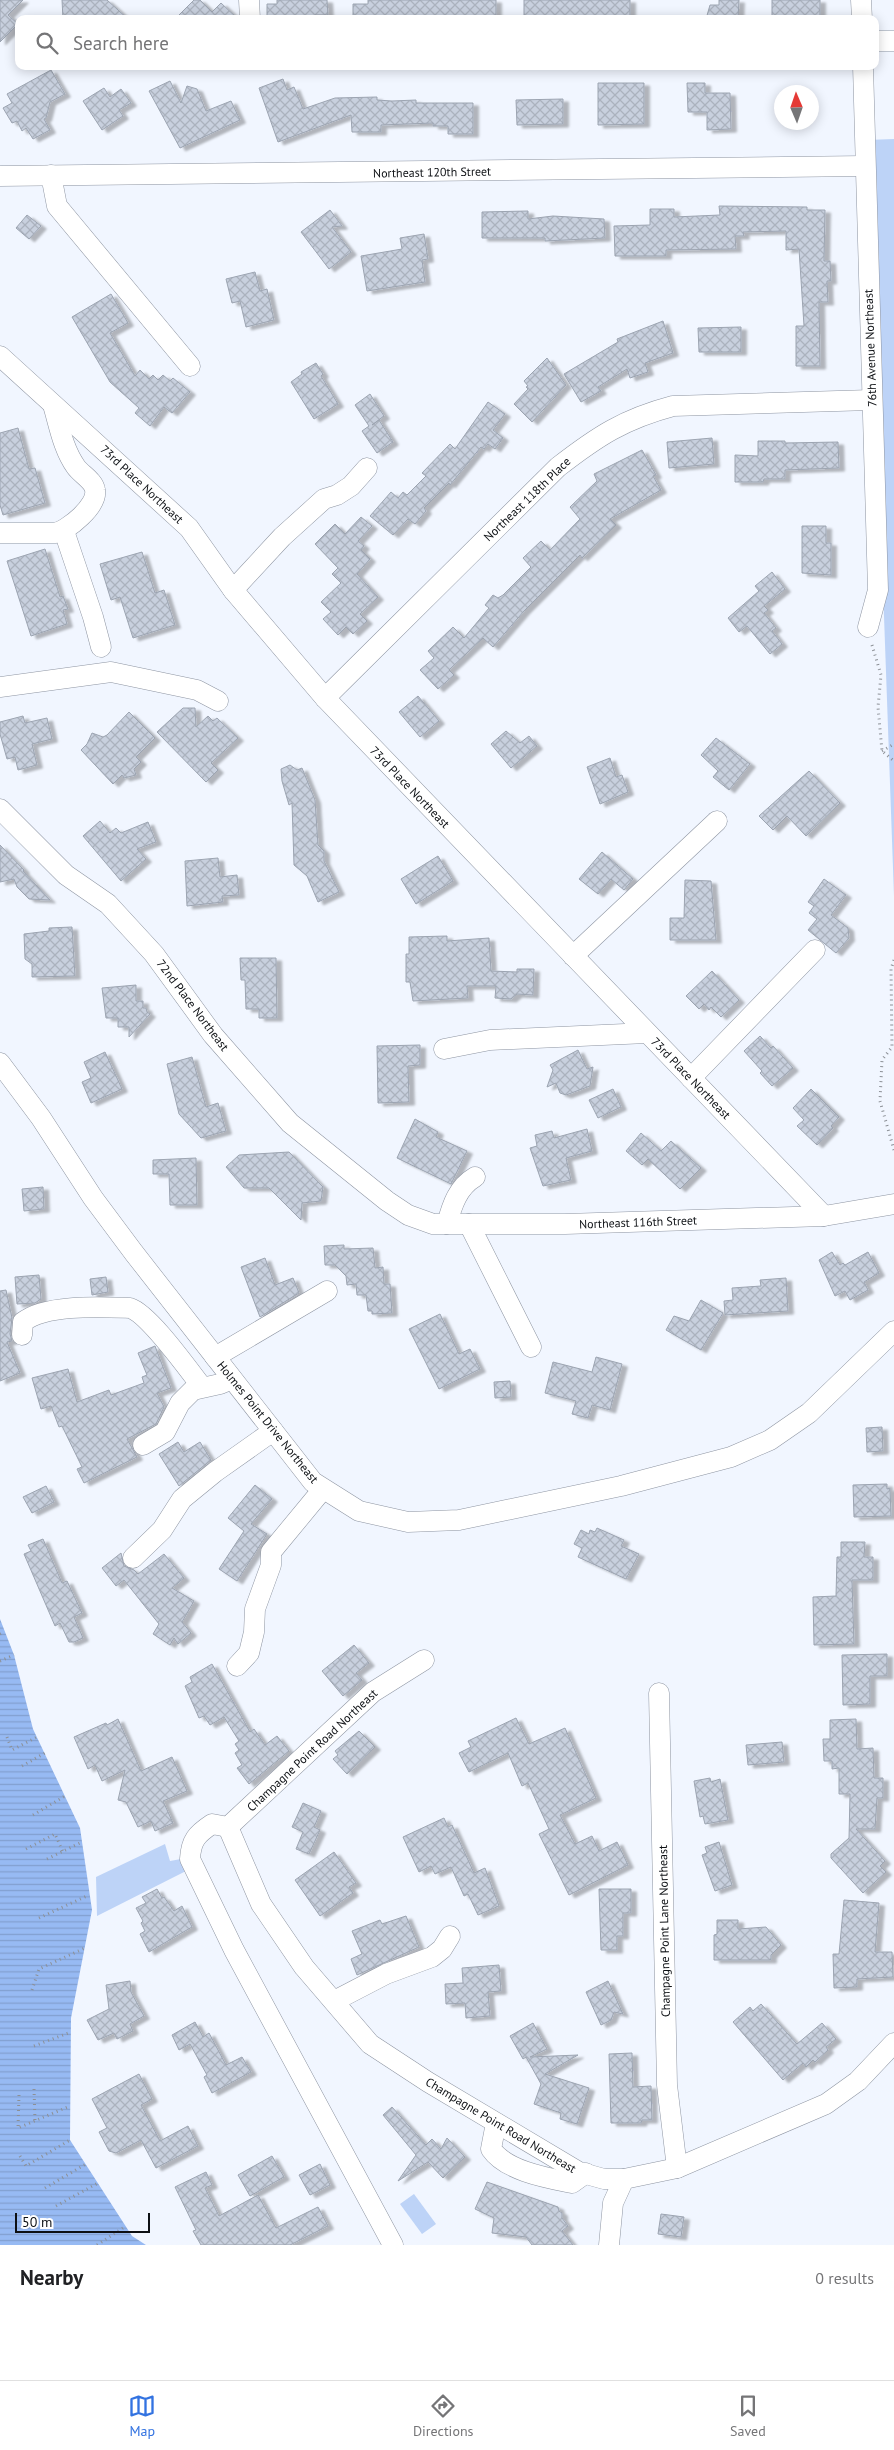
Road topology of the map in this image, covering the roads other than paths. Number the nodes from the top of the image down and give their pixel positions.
1 (249, 0) edge
2 (861, 0) edge
3 (250, 15) edge
4 (862, 15) edge
5 (879, 41) edge
6 (894, 41) edge
7 (863, 70) edge
8 (864, 166) junction
9 (51, 175) junction
10 (0, 176) edge
11 (0, 356) edge
12 (190, 366) dead end
13 (871, 400) junction
14 (53, 405) junction
15 (368, 468) dead end
16 (64, 531) junction
17 (0, 533) edge
18 (233, 590) junction
19 (868, 627) road end
20 (101, 648) dead end
21 (0, 687) edge
22 (324, 698) junction
23 (218, 701) dead end
24 (0, 809) edge
25 (717, 821) dead end
26 (815, 950) dead end
27 (573, 956) junction
28 (647, 1033) junction
29 (444, 1049) dead end
30 (0, 1063) edge
31 (691, 1078) junction
32 (475, 1177) dead end
33 (387, 1201) joint
34 (894, 1204) edge
35 (824, 1216) junction
36 (447, 1224) junction
37 (469, 1224) junction
38 (327, 1291) dead end
39 (894, 1331) edge
40 (22, 1335) dead end
41 (531, 1347) dead end
42 (216, 1357) junction
43 (232, 1379) junction
44 (202, 1387) junction
45 (273, 1432) junction
46 (143, 1445) dead end
47 (323, 1489) junction
48 (133, 1558) dead end
49 (424, 1660) dead end
50 (236, 1666) dead end
51 (659, 1693) dead end
52 (228, 1827) junction
53 (450, 1936) dead end
54 (334, 2002) junction
55 (894, 2043) edge
56 (496, 2122) junction
57 (677, 2168) junction
58 (586, 2173) junction
59 (624, 2179) junction
60 (392, 2245) edge
61 (609, 2245) edge

1 - 3 street
2 - 4 street
5 - 6 street
7 - 8 street, 76th Avenue Northeast
8 - 9 street, Northeast 120th Street
8 - 13 street, 76th Avenue Northeast
9 - 10 street, Northeast 120th Street
9 - 12 street
11 - 14 street, 73rd Place Northeast
13 - 19 street, 76th Avenue Northeast
13 - 22 street, Northeast 118th Place
14 - 16 street
14 - 18 street, 73rd Place Northeast
15 - 18 street
16 - 17 street
16 - 20 street
18 - 22 street, 73rd Place Northeast
21 - 23 street
22 - 27 street, 73rd Place Northeast
24 - 33 street, 72nd Place Northeast
25 - 27 street
26 - 31 street
27 - 28 street, 73rd Place Northeast
28 - 29 street
28 - 31 street, 73rd Place Northeast
30 - 42 street, Holmes Point Drive Northeast
31 - 35 street, 73rd Place Northeast
32 - 36 street
33 - 36 street, Northeast 116th Street
34 - 35 street, Northeast 116th Street
35 - 37 street, Northeast 116th Street
36 - 37 street, Northeast 116th Street
37 - 41 street
38 - 42 street
39 - 47 street, Holmes Point Drive Northeast
40 - 44 street
42 - 43 street, Holmes Point Drive Northeast
43 - 44 street
43 - 45 street, Holmes Point Drive Northeast
44 - 46 street
45 - 47 street, Holmes Point Drive Northeast
45 - 48 street
47 - 50 street
49 - 52 street, Champagne Point Road Northeast
51 - 57 street, Champagne Point Lane Northeast
52 - 54 street, Champagne Point Road Northeast
52 - 60 street
53 - 54 street
54 - 56 street, Champagne Point Road Northeast
55 - 57 street, Champagne Point Road Northeast
56 - 58 street, Champagne Point Road Northeast
56 - 58 street
57 - 59 street, Champagne Point Road Northeast
58 - 59 street, Champagne Point Road Northeast
59 - 61 street

